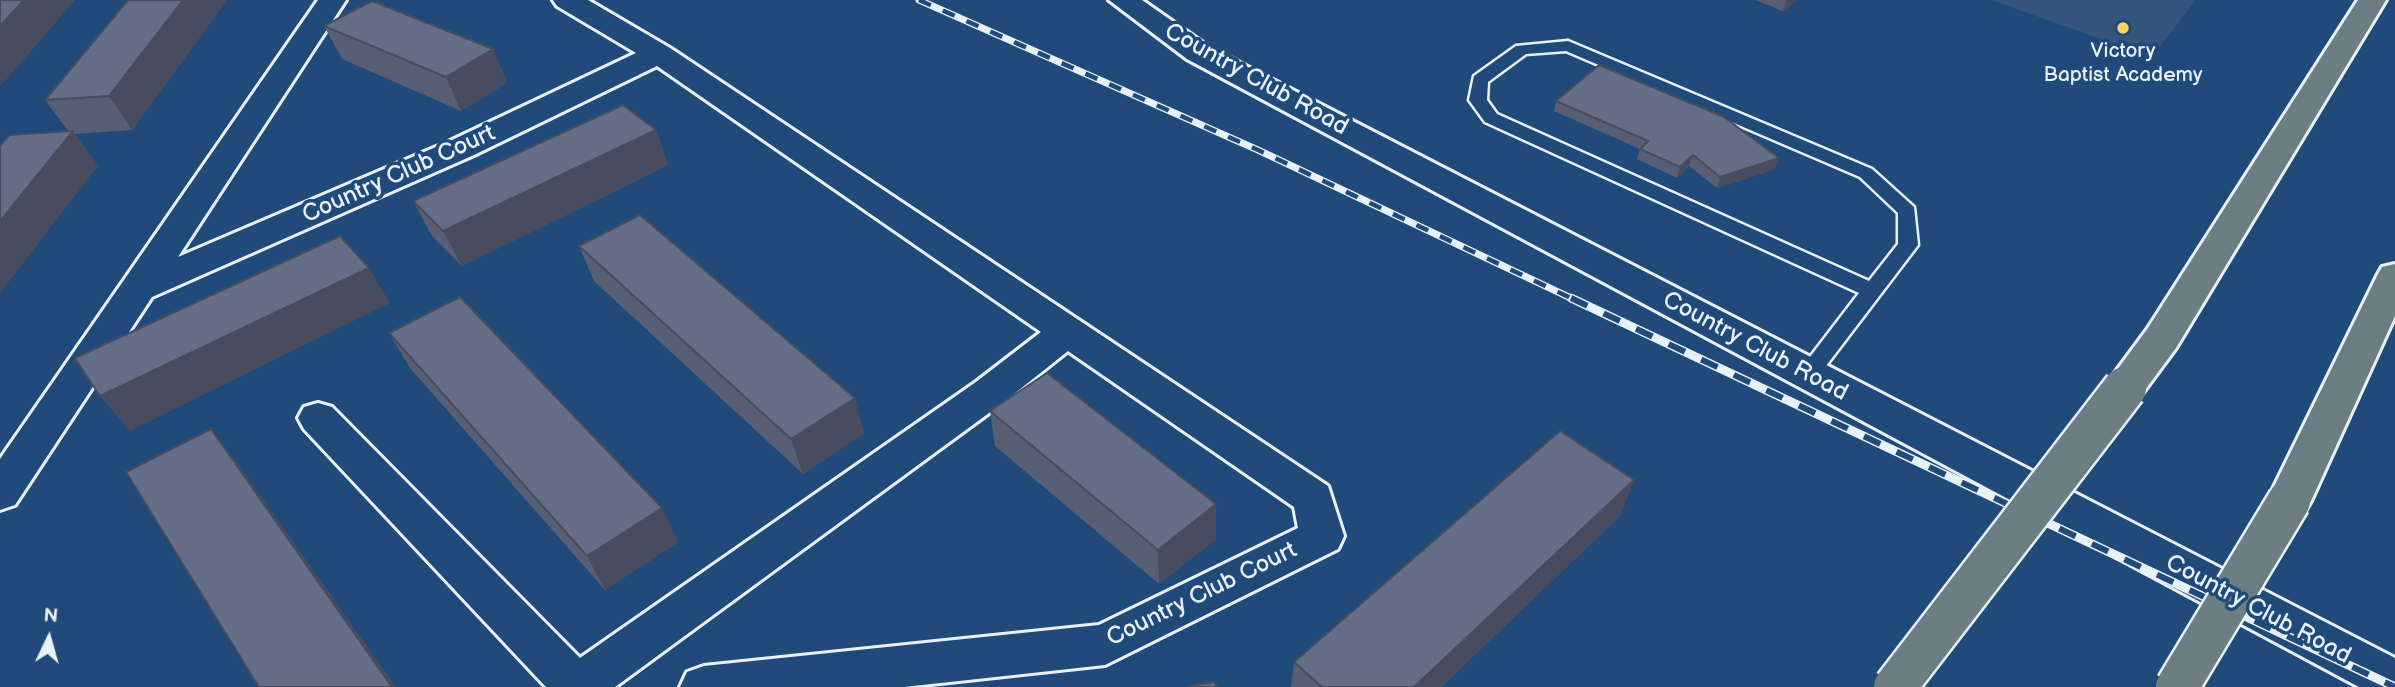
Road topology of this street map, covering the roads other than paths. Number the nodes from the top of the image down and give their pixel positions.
1 (331, 0) edge
2 (567, 0) edge
3 (1123, 0) edge
4 (2372, 0) edge
5 (659, 54) junction
6 (2395, 276) edge
7 (136, 289) junction
8 (1872, 291) junction
9 (1068, 331) junction
10 (1808, 374) junction
11 (318, 418) dead end
12 (0, 493) edge
13 (2395, 682) edge
14 (577, 687) edge
15 (704, 687) edge
16 (1895, 687) edge
17 (2176, 687) edge

1 - 7 street
2 - 5 street, Country Club Court
3 - 10 street, Country Club Road
4 - 16 highway, bridge
5 - 7 street, Country Club Court
5 - 9 street, Country Club Court
6 - 17 highway, bridge
7 - 12 street
8 - 8 lane
8 - 10 lane
9 - 14 street
9 - 15 street, Country Club Court
10 - 13 street, Country Club Road
11 - 14 street

